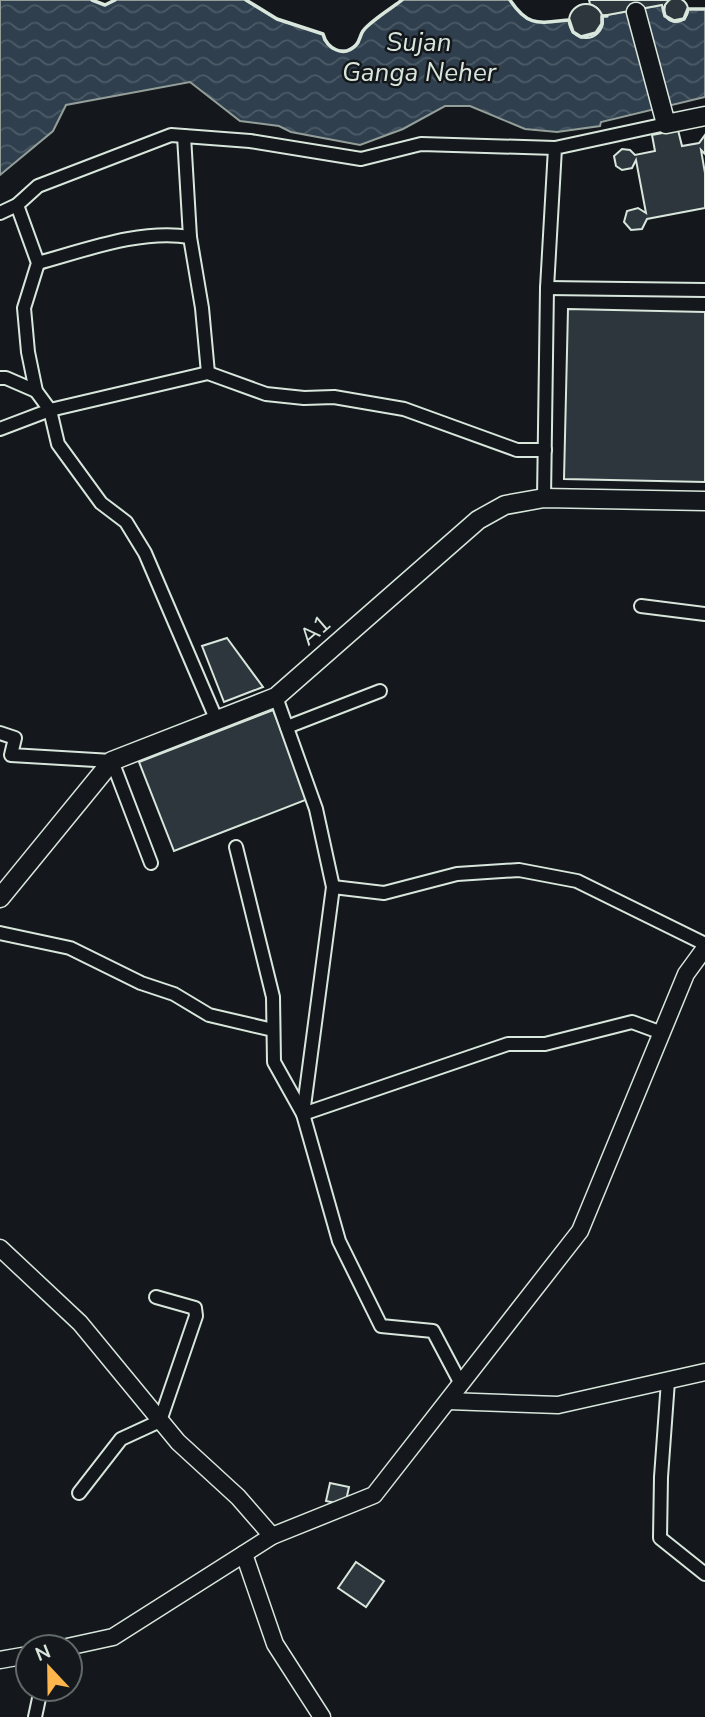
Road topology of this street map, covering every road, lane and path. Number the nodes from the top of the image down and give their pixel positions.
1 (636, 12) dead end
2 (705, 116) edge
3 (665, 118) junction
4 (184, 136) junction
5 (555, 148) junction
6 (18, 205) junction
7 (0, 213) edge
8 (190, 237) junction
9 (38, 263) junction
10 (547, 288) junction
11 (705, 290) edge
12 (208, 373) junction
13 (0, 378) edge
14 (36, 391) junction
15 (50, 410) junction
16 (0, 429) edge
17 (545, 450) junction
18 (544, 498) junction
19 (705, 501) edge
20 (641, 606) dead end
21 (705, 614) edge
22 (380, 691) dead end
23 (276, 696) junction
24 (216, 720) junction
25 (287, 727) junction
26 (0, 733) edge
27 (113, 761) junction
28 (236, 847) dead end
29 (151, 863) dead end
30 (333, 887) junction
31 (0, 898) edge
32 (0, 933) edge
33 (705, 946) edge
34 (273, 1030) junction
35 (662, 1033) junction
36 (303, 1114) junction
37 (0, 1248) edge
38 (156, 1297) dead end
39 (705, 1372) edge
40 (668, 1381) junction
41 (461, 1384) junction
42 (448, 1401) junction
43 (160, 1421) junction
44 (79, 1493) dead end
45 (272, 1536) junction
46 (244, 1554) junction
47 (705, 1574) edge
48 (84, 1643) edge
49 (322, 1717) edge

1 - 3 main road
2 - 3 main road
3 - 5 street
4 - 5 street
4 - 6 street
4 - 8 street
5 - 10 street
6 - 7 street
6 - 9 street
8 - 9 street
8 - 12 street
9 - 14 street
10 - 11 street
10 - 17 street
12 - 15 street
12 - 17 street
13 - 14 street
14 - 15 street
15 - 16 street
15 - 24 street
17 - 18 street
18 - 19 main road, A1
18 - 23 main road, A1
20 - 21 street
22 - 25 street
23 - 24 main road, A1
23 - 25 street
24 - 27 main road, A1
25 - 30 street
26 - 27 street
27 - 29 street
27 - 31 main road, A1
28 - 34 street
30 - 33 street
30 - 36 street
32 - 34 street
33 - 35 street
34 - 36 street
35 - 36 street
35 - 41 street
36 - 41 street
37 - 43 street
38 - 43 street
39 - 40 street
40 - 42 street
40 - 47 street
41 - 42 street
42 - 45 street
43 - 44 street
43 - 45 street
45 - 46 street
46 - 48 street
46 - 49 street

